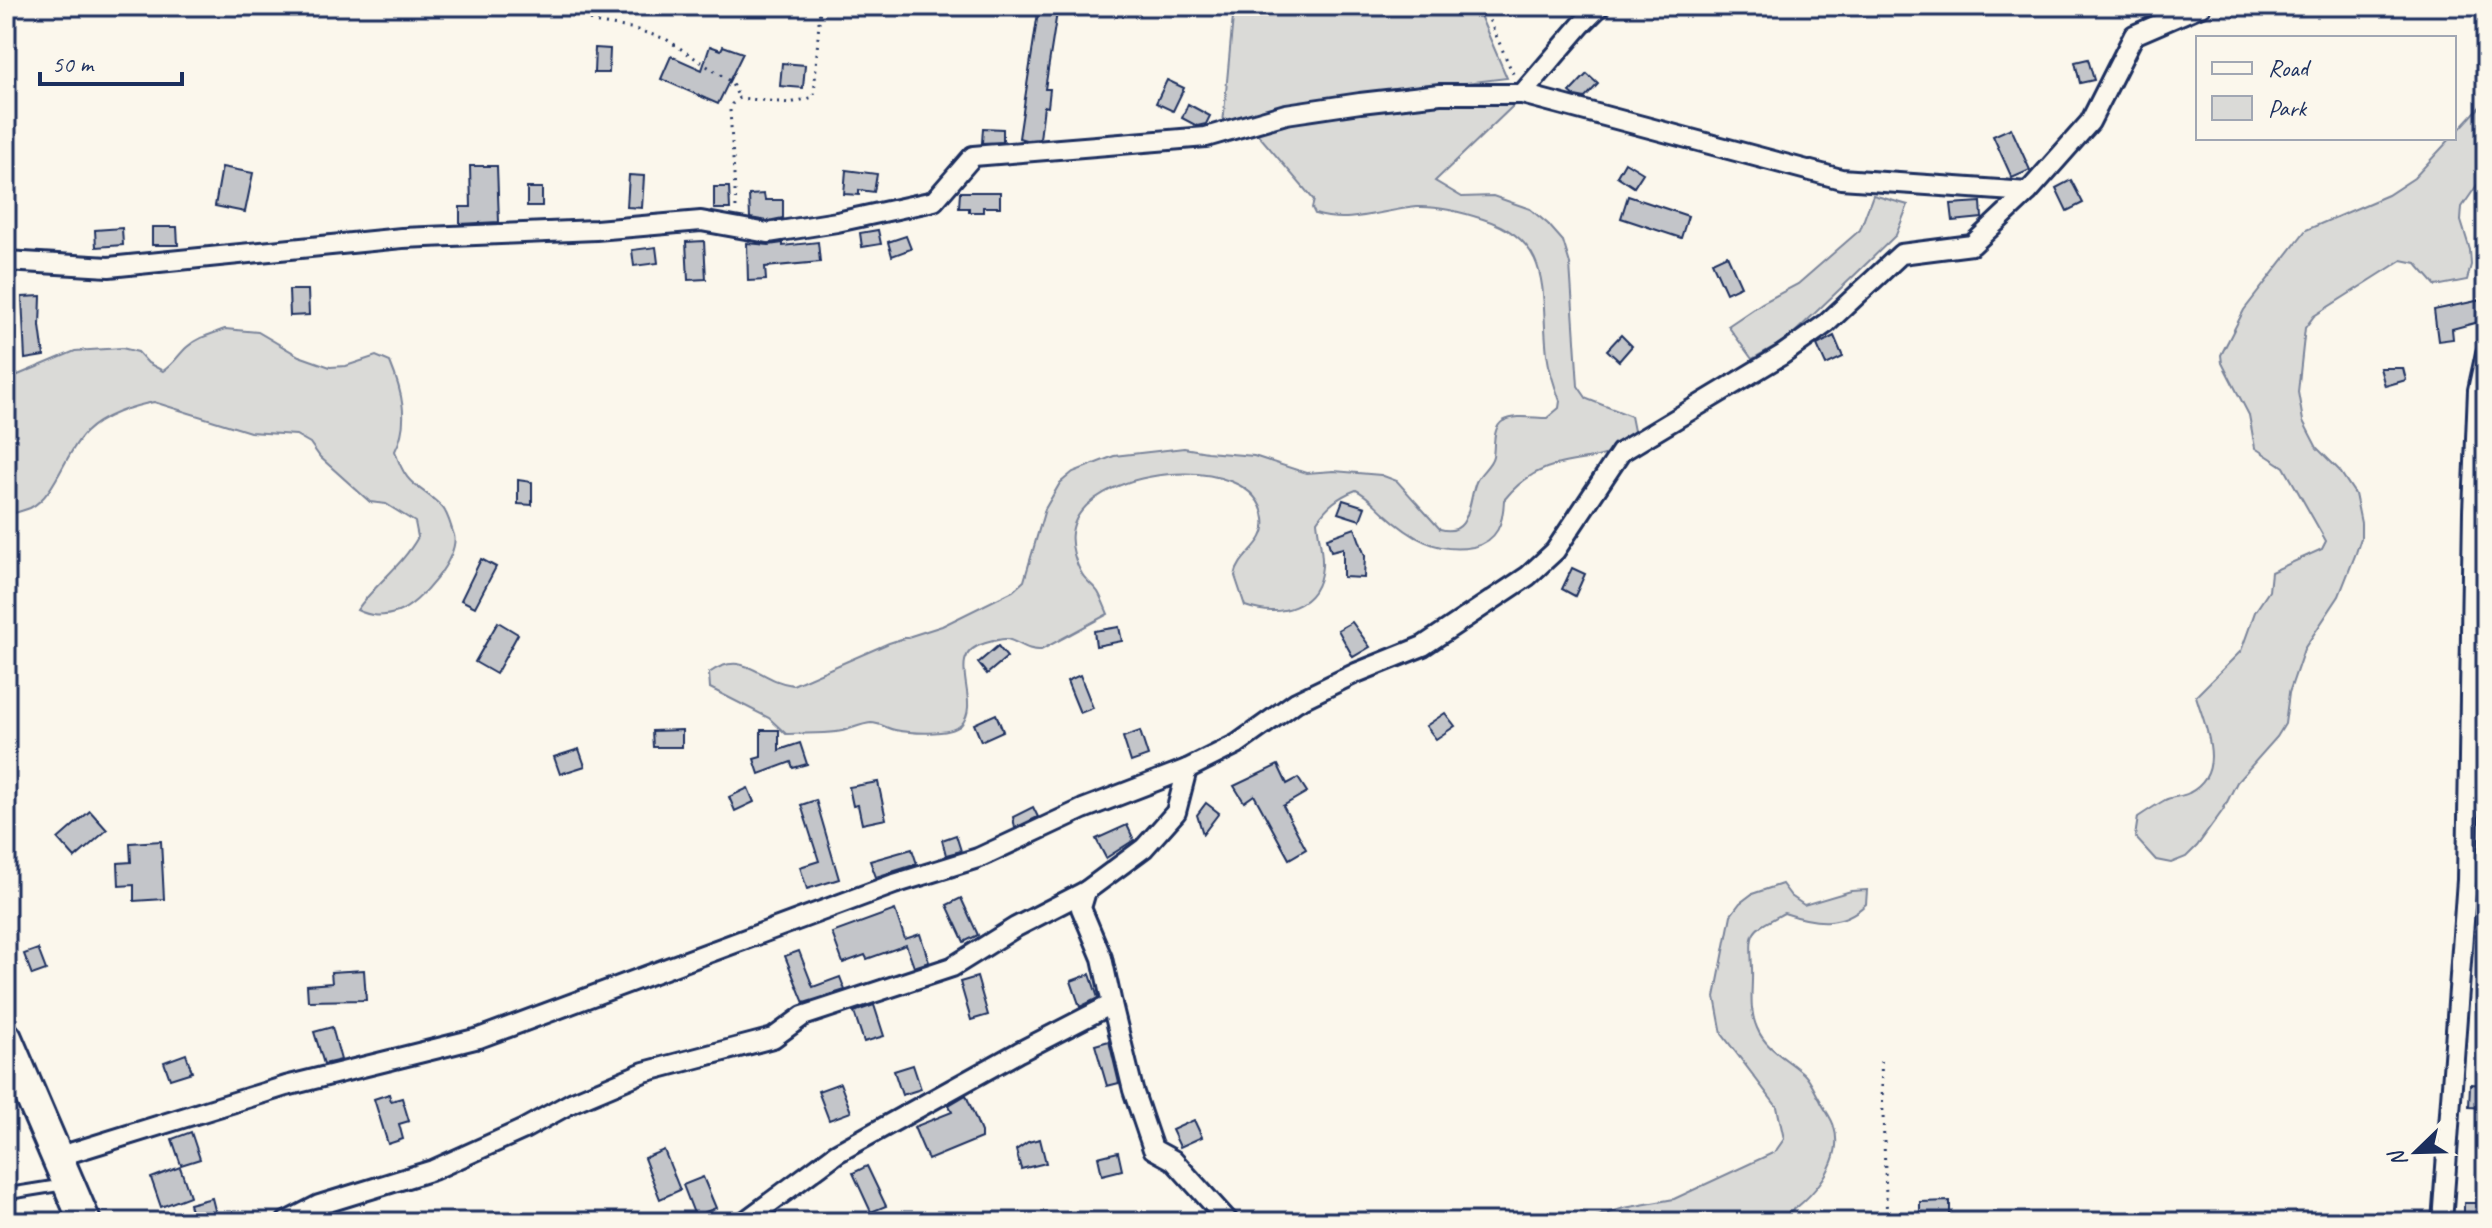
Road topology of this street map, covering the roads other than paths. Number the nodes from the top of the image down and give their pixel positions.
1 (1600, 6) edge
2 (2201, 6) edge
3 (1522, 94) junction
4 (2028, 192) junction
5 (6, 261) edge
6 (2486, 353) edge
7 (1187, 769) junction
8 (1086, 891) junction
9 (1112, 1004) junction
10 (6, 1038) edge
11 (63, 1170) junction
12 (6, 1194) edge
13 (85, 1222) edge
14 (286, 1222) edge
15 (744, 1222) edge
16 (1229, 1222) edge
17 (2442, 1222) edge

1 - 3 street
2 - 4 street
3 - 4 street
3 - 5 street
4 - 7 street
6 - 17 street
7 - 8 street
7 - 11 street
8 - 9 street
8 - 14 street
9 - 15 street
9 - 16 street
10 - 11 main road
11 - 12 lane
11 - 13 main road

